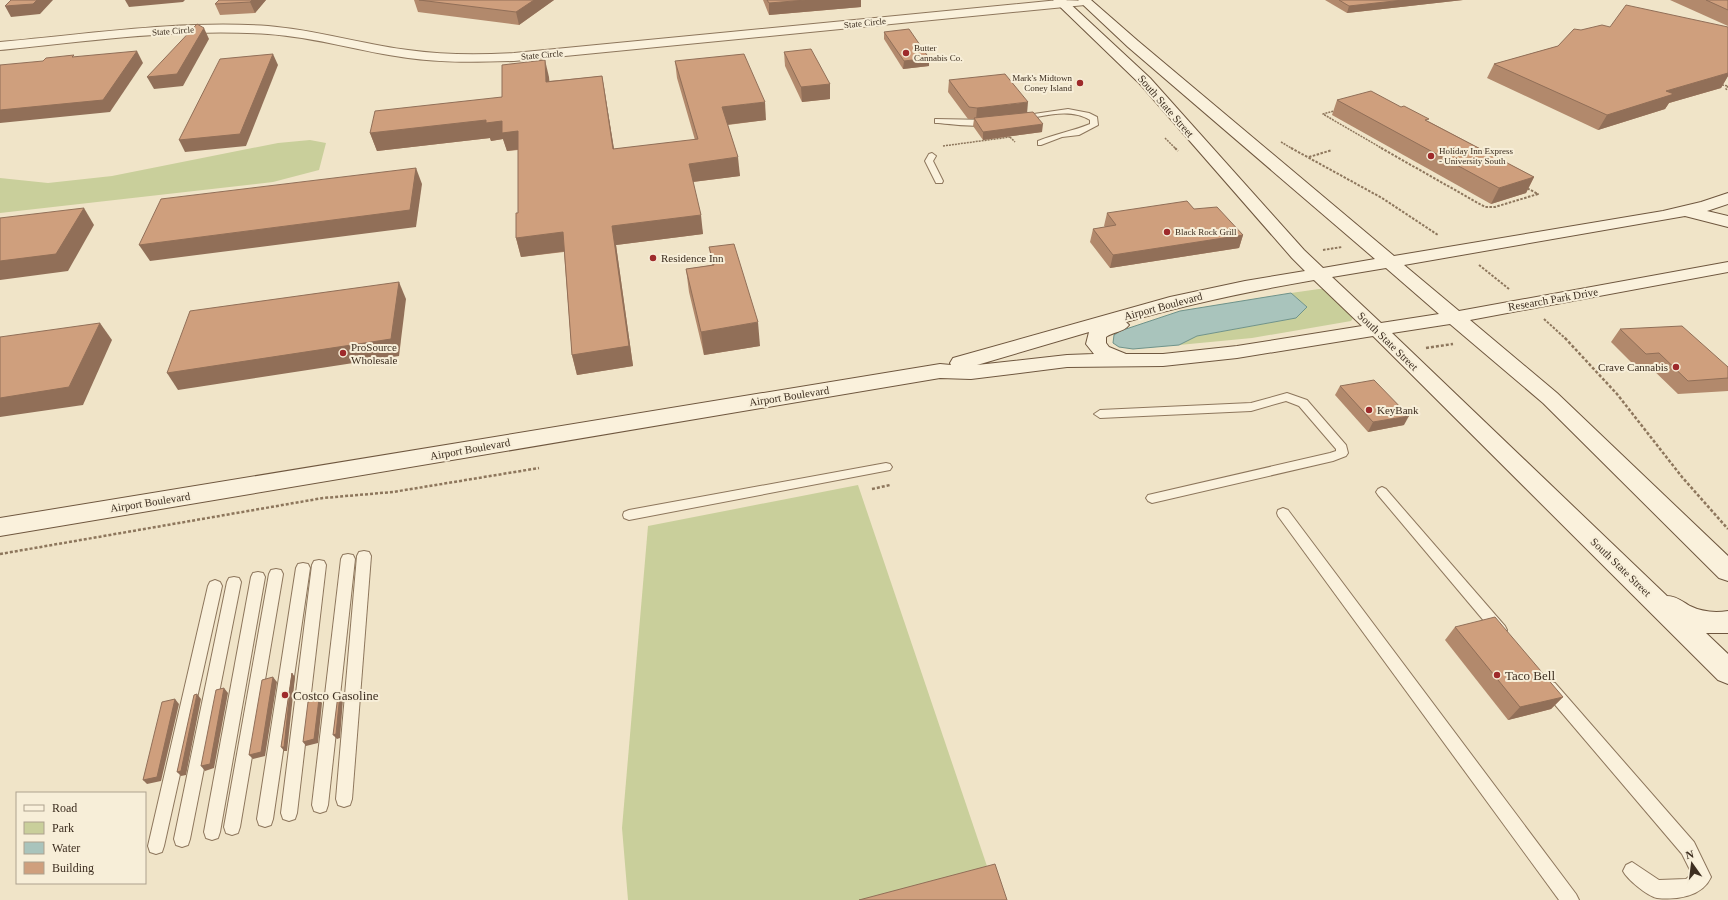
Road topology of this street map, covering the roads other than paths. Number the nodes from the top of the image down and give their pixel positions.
1 (1085, 0) edge
2 (1061, 2) edge
3 (0, 46) edge
4 (1063, 113) junction
5 (938, 121) dead end
6 (1180, 121) junction
7 (1086, 129) junction
8 (1041, 144) dead end
9 (932, 156) dead end
10 (939, 182) dead end
11 (1728, 198) edge
12 (1328, 210) junction
13 (1686, 211) junction
14 (1728, 222) edge
15 (1391, 262) junction
16 (1728, 267) edge
17 (1319, 274) junction
18 (1177, 301) junction
19 (1455, 317) junction
20 (1378, 330) junction
21 (1123, 360) junction
22 (940, 371) junction
23 (1100, 414) dead end
24 (886, 468) dead end
25 (1382, 492) dead end
26 (1152, 498) dead end
27 (1283, 513) dead end
28 (629, 515) dead end
29 (0, 527) edge
30 (364, 556) dead end
31 (348, 559) dead end
32 (319, 565) dead end
33 (303, 568) dead end
34 (1728, 571) edge
35 (276, 574) dead end
36 (258, 577) dead end
37 (1635, 580) junction
38 (234, 582) dead end
39 (214, 586) dead end
40 (1728, 622) edge
41 (1512, 644) edge
42 (1728, 672) edge
43 (1543, 680) edge
44 (344, 799) dead end
45 (320, 805) dead end
46 (290, 813) dead end
47 (265, 819) dead end
48 (232, 827) dead end
49 (212, 832) dead end
50 (182, 840) dead end
51 (156, 846) dead end
52 (1632, 871) dead end
53 (1570, 900) edge

1 - 2 street, State Circle
1 - 12 street, South State Street
2 - 3 street, State Circle
2 - 6 street, South State Street
4 - 5 lane
4 - 7 lane
4 - 7 lane
6 - 12 street
6 - 17 street, South State Street
7 - 8 lane
9 - 10 lane
11 - 13 street
12 - 15 street, South State Street
13 - 14 street
13 - 15 street
15 - 17 street, Airport Boulevard
15 - 19 street, South State Street
16 - 19 street, Research Park Drive
17 - 18 street, Airport Boulevard
17 - 20 street, South State Street
18 - 21 street
18 - 22 street, Airport Boulevard
19 - 20 street, Research Park Drive
19 - 34 street, South State Street
20 - 21 street, Airport Boulevard
20 - 37 street, South State Street
21 - 22 street, Airport Boulevard
22 - 29 street, Airport Boulevard
23 - 26 lane
24 - 28 lane
25 - 41 lane
27 - 53 lane
30 - 44 lane
31 - 45 lane
32 - 46 lane
33 - 47 lane
35 - 48 lane
36 - 49 lane
37 - 40 street
37 - 42 street, South State Street
38 - 50 lane
39 - 51 lane
43 - 52 lane

